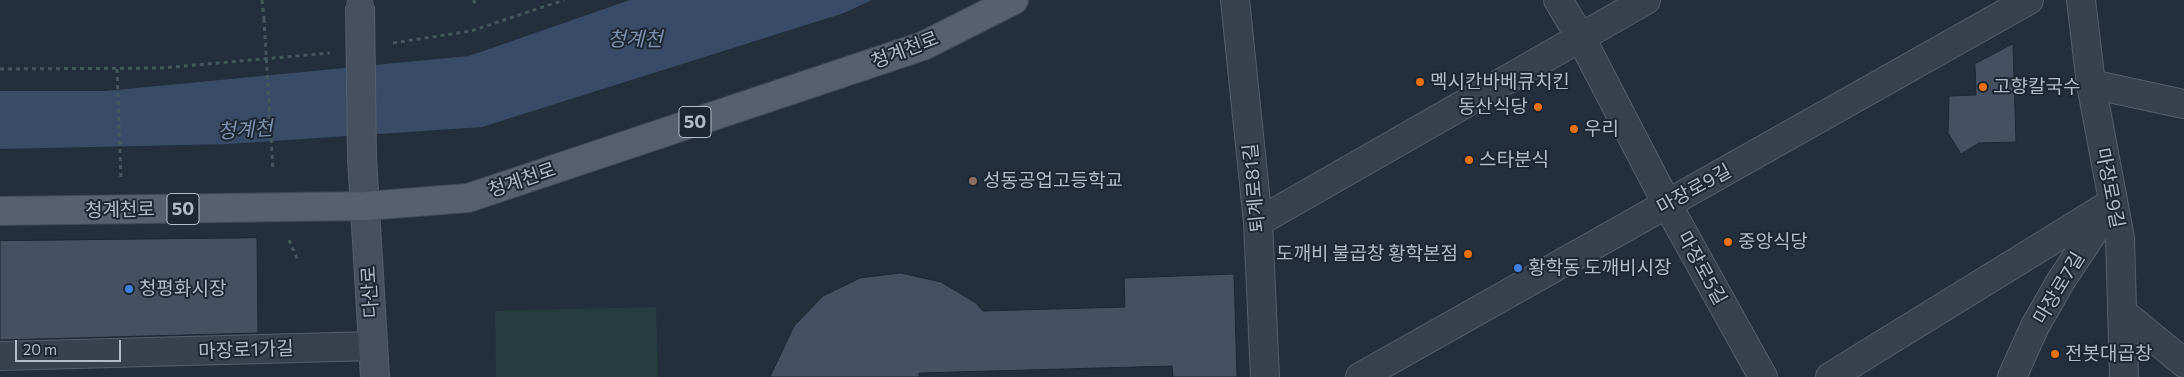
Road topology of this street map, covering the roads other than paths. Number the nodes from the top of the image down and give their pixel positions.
1 (1014, 0) edge
2 (1236, 0) edge
3 (1558, 0) edge
4 (1646, 0) edge
5 (2029, 0) edge
6 (2081, 0) edge
7 (360, 3) edge
8 (1582, 38) junction
9 (2091, 84) junction
10 (2184, 104) edge
11 (2112, 203) junction
12 (1667, 204) junction
13 (366, 206) junction
14 (0, 211) edge
15 (1258, 222) junction
16 (2122, 312) junction
17 (373, 346) junction
18 (0, 356) edge
19 (2184, 363) edge
20 (375, 377) edge
21 (1265, 377) edge
22 (1360, 377) edge
23 (1763, 377) edge
24 (1830, 377) edge
25 (2012, 377) edge
26 (2124, 377) edge

1 - 13 main road, 청계천로 / 50
2 - 15 street, 퇴계로81길
3 - 8 street, 마장로5길
4 - 8 street
5 - 12 street, 마장로9길
6 - 9 street, 마장로9길
7 - 13 main road, 다산로, bridge
8 - 12 street, 마장로5길
8 - 15 street
9 - 10 street
9 - 11 street, 마장로9길
11 - 16 street, 마장로9길
11 - 24 street
11 - 25 street, 마장로7길
12 - 22 street, 마장로9길
12 - 23 street, 마장로5길
13 - 14 main road, 청계천로 / 50
13 - 17 main road, 다산로
15 - 21 street, 퇴계로81길
16 - 19 street
16 - 26 street, 마장로9길
17 - 18 street, 마장로1가길
17 - 20 main road, 다산로

